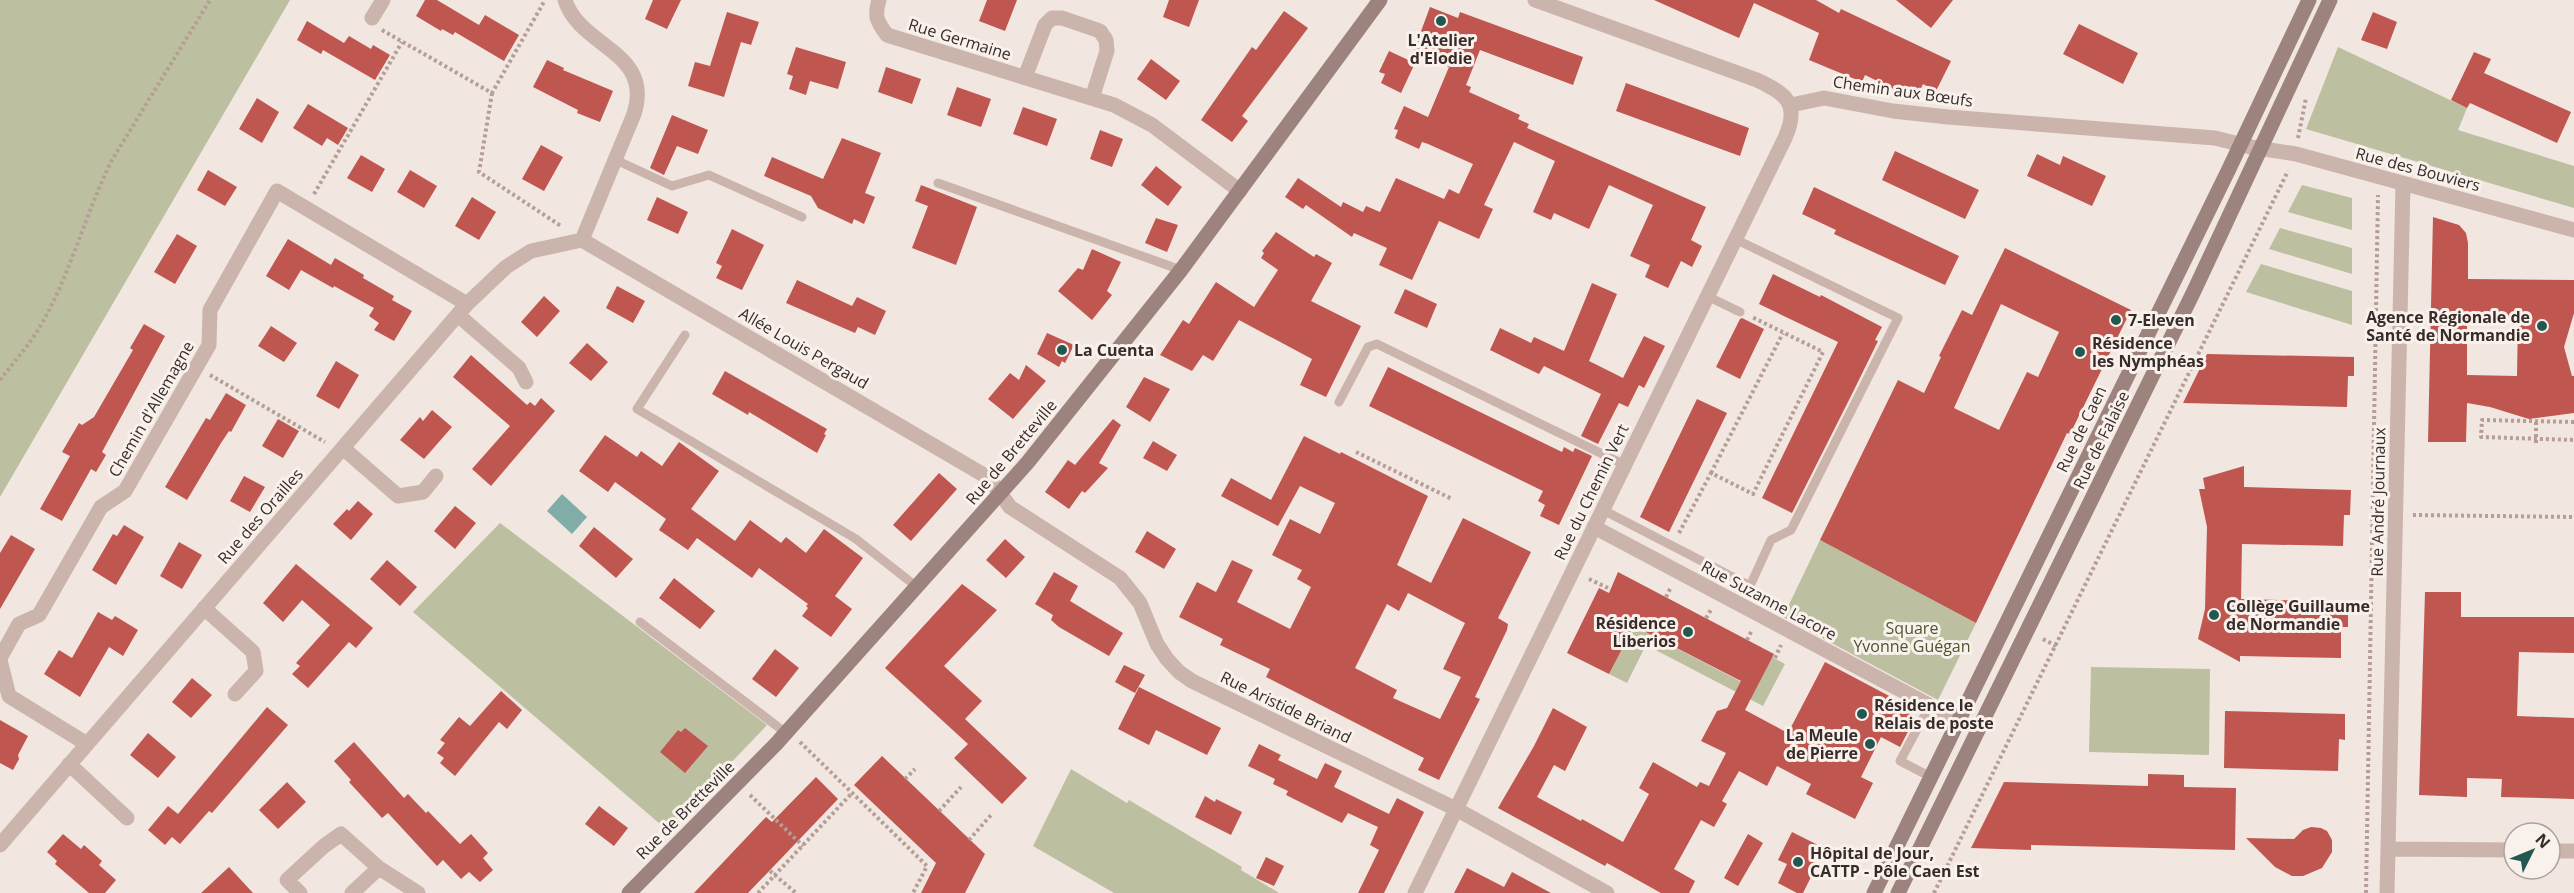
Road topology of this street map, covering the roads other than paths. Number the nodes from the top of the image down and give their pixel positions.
1 (383, 0) edge
2 (879, 0) edge
3 (1380, 0) edge
4 (1535, 0) edge
5 (2309, 0) edge
6 (2330, 0) edge
7 (561, 1) edge
8 (372, 18) road end
9 (1025, 77) junction
10 (1092, 98) junction
11 (1791, 105) junction
12 (2251, 146) junction
13 (616, 160) junction
14 (938, 183) dead end
15 (2403, 184) junction
16 (1240, 191) junction
17 (802, 217) dead end
18 (2574, 230) edge
19 (1735, 239) junction
20 (582, 240) junction
21 (1181, 270) junction
22 (1707, 296) junction
23 (462, 310) junction
24 (1740, 312) road end
25 (685, 335) dead end
26 (526, 382) dead end
27 (1338, 402) dead end
28 (341, 449) junction
29 (1624, 465) junction
30 (436, 476) dead end
31 (1001, 494) junction
32 (1603, 510) junction
33 (1594, 527) junction
34 (917, 587) junction
35 (204, 608) junction
36 (640, 622) dead end
37 (0, 659) edge
38 (235, 694) dead end
39 (1930, 705) junction
40 (1959, 721) junction
41 (792, 736) junction
42 (87, 744) junction
43 (69, 764) junction
44 (1931, 777) junction
45 (1456, 809) junction
46 (127, 818) dead end
47 (0, 845) edge
48 (2388, 849) junction
49 (2502, 850) edge
50 (379, 868) junction
51 (1884, 873) junction
52 (300, 893) edge
53 (352, 893) edge
54 (418, 893) edge
55 (629, 893) edge
56 (1415, 893) edge
57 (1607, 893) edge
58 (1874, 893) edge
59 (1879, 893) edge
60 (1898, 893) edge
61 (2387, 893) edge

1 - 8 street
2 - 9 street, Rue Germaine
3 - 16 main road, Rue de Bretteville
4 - 11 street
5 - 12 main road, Rue de Caen
6 - 12 main road, Rue de Falaise
7 - 13 street
9 - 10 street, Rue Germaine
9 - 10 street, Rue Germaine
10 - 16 street, Rue Germaine
11 - 12 street, Chemin aux Bœufs
11 - 19 street, Rue du Chemin Vert
12 - 15 street, Rue des Bouviers
12 - 40 main road, Rue de Caen
12 - 60 main road, Rue de Falaise
13 - 17 lane
13 - 20 street
14 - 21 lane
15 - 18 street, Rue des Bouviers
15 - 48 street, Rue André Journaux
16 - 21 main road, Rue de Bretteville
19 - 22 street, Rue du Chemin Vert
19 - 32 lane
20 - 23 street, Rue des Orailles
20 - 31 street, Allée Louis Pergaud
21 - 31 main road, Rue de Bretteville
22 - 24 lane
22 - 29 street, Rue du Chemin Vert
23 - 26 street
23 - 28 street, Rue des Orailles
23 - 37 street, Chemin d'Allemagne
25 - 34 lane
27 - 29 lane
28 - 30 street
28 - 35 street, Rue des Orailles
29 - 32 street, Rue du Chemin Vert
31 - 34 main road, Rue de Bretteville
31 - 45 street, Rue Aristide Briand
32 - 33 street, Rue du Chemin Vert
33 - 39 street, Rue Suzanne Lacore
33 - 45 street, Rue du Chemin Vert
34 - 41 main road, Rue de Bretteville
35 - 38 street
35 - 42 street, Rue des Orailles
36 - 41 lane
37 - 42 street, Chemin d'Allemagne
39 - 40 street, Rue Suzanne Lacore
39 - 44 lane
40 - 44 main road, Rue de Caen
41 - 55 main road, Rue de Bretteville
42 - 43 street, Rue des Orailles
43 - 46 street
43 - 47 street, Rue des Orailles
44 - 51 main road, Rue de Caen
45 - 56 street, Rue du Chemin Vert
45 - 57 street, Rue Aristide Briand
48 - 49 street
48 - 61 street, Rue André Journaux
50 - 52 street
50 - 53 street
50 - 54 street
51 - 58 main road
51 - 59 street

